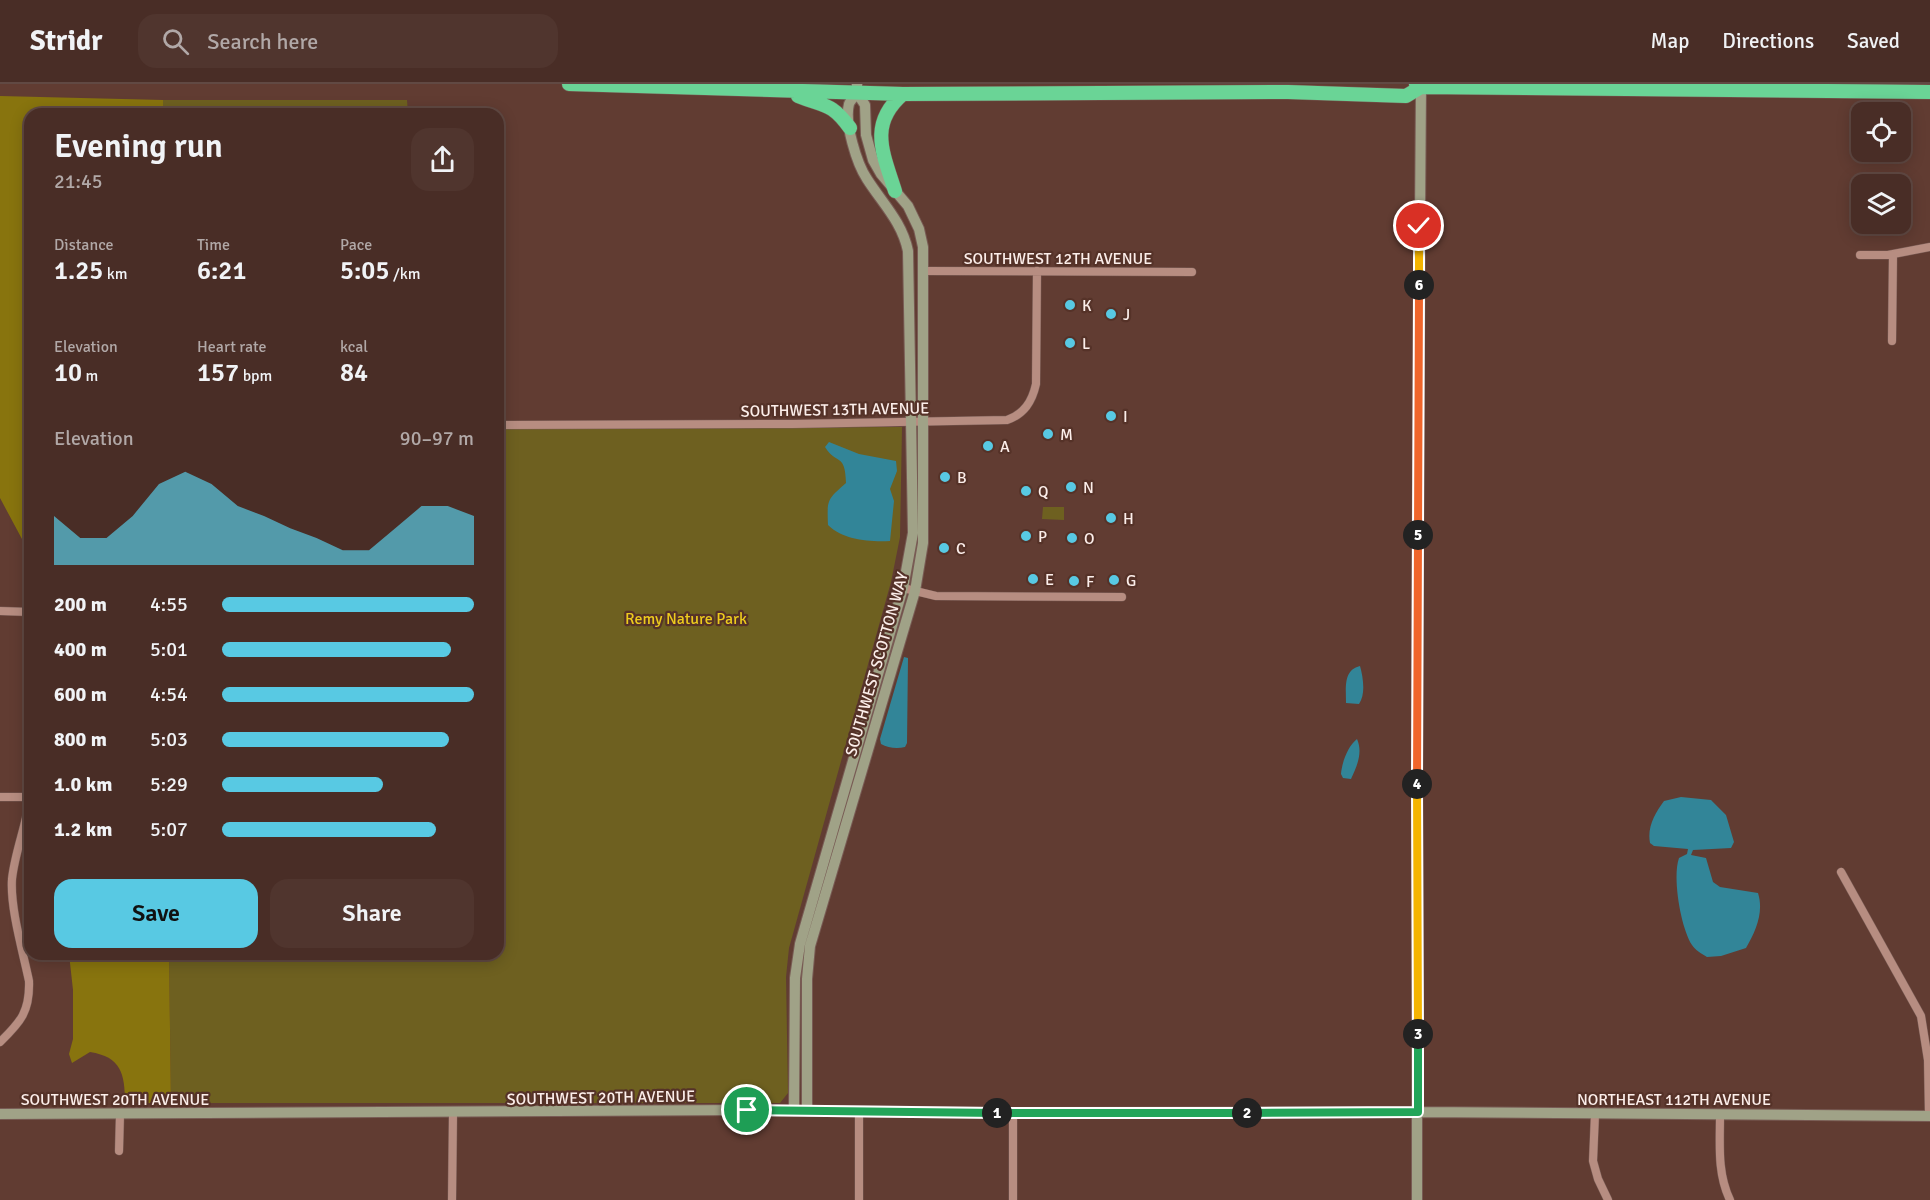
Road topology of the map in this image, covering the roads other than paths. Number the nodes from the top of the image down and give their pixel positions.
1 (569, 84) edge
2 (1418, 85) edge
3 (1483, 86) edge
4 (857, 88) edge
5 (785, 91) junction
6 (1930, 92) edge
7 (903, 94) junction
8 (850, 128) junction
9 (896, 191) junction
10 (1930, 247) edge
11 (1893, 254) junction
12 (1860, 255) dead end
13 (924, 271) junction
14 (1037, 271) junction
15 (1192, 272) dead end
16 (1892, 341) dead end
17 (911, 421) junction
18 (924, 421) junction
19 (504, 425) edge
20 (903, 588) junction
21 (915, 591) junction
22 (1122, 597) dead end
23 (0, 611) edge
24 (24, 612) edge
25 (24, 796) edge
26 (0, 797) edge
27 (24, 829) edge
28 (1841, 872) dead end
29 (821, 888) junction
30 (24, 954) edge
31 (25, 960) edge
32 (0, 1042) edge
33 (794, 1111) junction
34 (807, 1111) junction
35 (859, 1112) junction
36 (1418, 1112) junction
37 (453, 1113) junction
38 (1013, 1113) junction
39 (0, 1114) edge
40 (120, 1114) junction
41 (1595, 1114) junction
42 (1720, 1114) junction
43 (1930, 1116) edge
44 (119, 1151) dead end
45 (452, 1200) edge
46 (859, 1200) edge
47 (1012, 1200) edge
48 (1418, 1200) edge
49 (1608, 1200) edge
50 (1730, 1200) edge

1 - 5 highway
2 - 3 highway
2 - 7 highway
2 - 36 street
3 - 6 highway
4 - 5 highway
4 - 7 highway
4 - 8 street, SOUTHWEST SCOTTON WAY
4 - 9 street, SOUTHWEST SCOTTON WAY
5 - 8 highway
7 - 9 highway
8 - 17 street, SOUTHWEST SCOTTON WAY
9 - 13 street, SOUTHWEST SCOTTON WAY
10 - 11 street
11 - 12 street
11 - 16 street
13 - 14 street, SOUTHWEST 12TH AVENUE
13 - 18 street, SOUTHWEST SCOTTON WAY
14 - 15 street, SOUTHWEST 12TH AVENUE
14 - 18 street, SOUTHWEST 13TH AVENUE
17 - 18 street, SOUTHWEST 13TH AVENUE
17 - 19 street, SOUTHWEST 13TH AVENUE
17 - 20 street, SOUTHWEST SCOTTON WAY
18 - 21 street, SOUTHWEST SCOTTON WAY
20 - 21 street
20 - 29 street, SOUTHWEST SCOTTON WAY
21 - 22 street
21 - 29 street, SOUTHWEST SCOTTON WAY
23 - 24 street
25 - 26 street
27 - 30 street
28 - 43 street
29 - 33 street, SOUTHWEST SCOTTON WAY
29 - 34 street, SOUTHWEST SCOTTON WAY
31 - 32 street
33 - 34 street, SOUTHWEST 20TH AVENUE
33 - 37 street, SOUTHWEST 20TH AVENUE
34 - 35 street, SOUTHWEST 20TH AVENUE
35 - 38 street, SOUTHWEST 20TH AVENUE
35 - 46 street
36 - 38 street, SOUTHWEST 20TH AVENUE
36 - 41 street, NORTHEAST 112TH AVENUE
36 - 48 street
37 - 40 street, SOUTHWEST 20TH AVENUE
37 - 45 street
38 - 47 street
39 - 40 street, SOUTHWEST 20TH AVENUE
40 - 44 street
41 - 42 street, NORTHEAST 112TH AVENUE
41 - 49 street
42 - 43 street, NORTHEAST 112TH AVENUE
42 - 50 street

